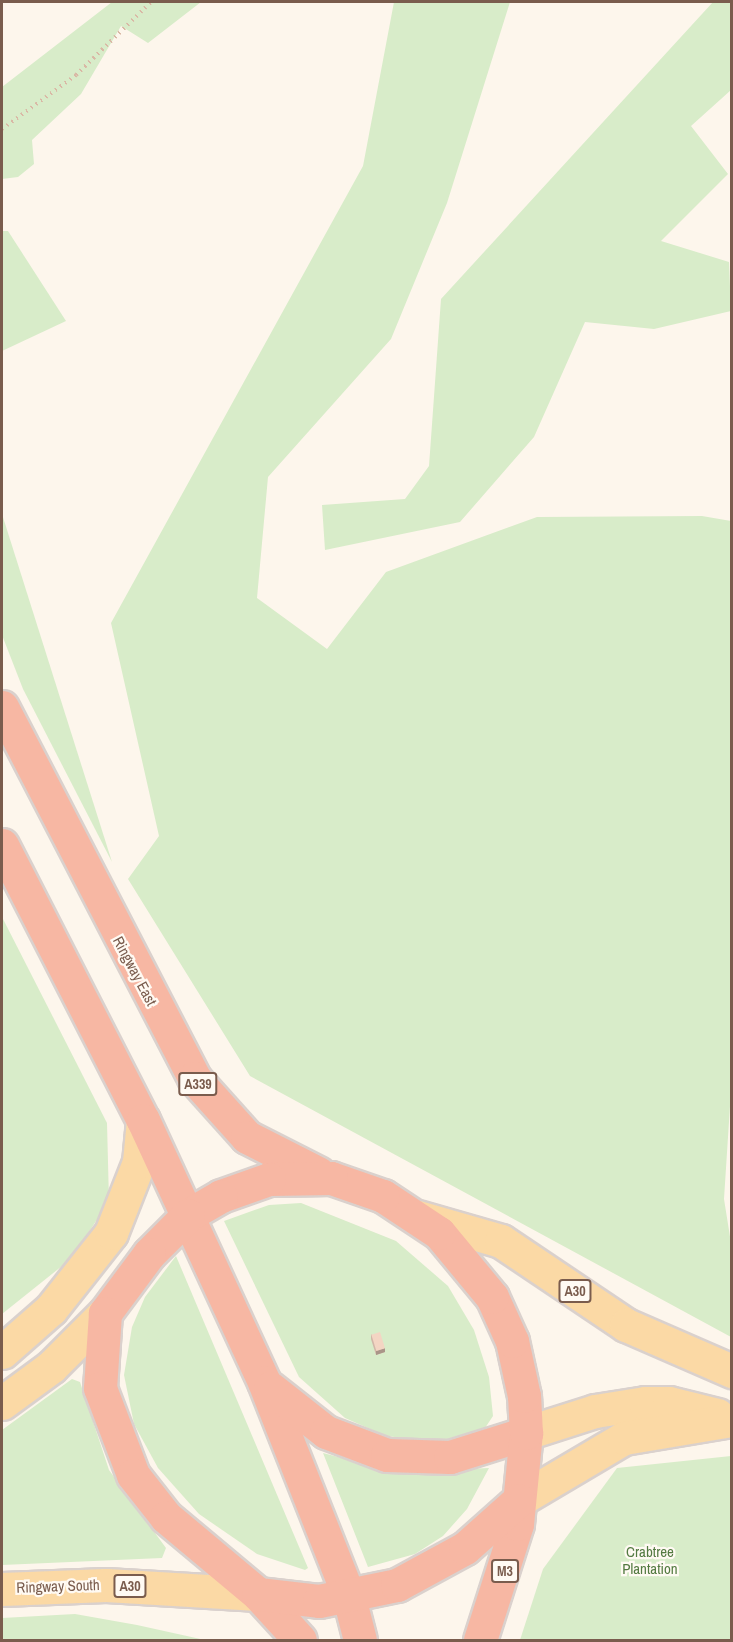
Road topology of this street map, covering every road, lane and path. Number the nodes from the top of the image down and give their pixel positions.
1 (151, 2) edge
2 (2, 129) edge
3 (2, 707) edge
4 (2, 845) edge
5 (143, 1120) junction
6 (331, 1178) junction
7 (188, 1215) junction
8 (418, 1217) junction
9 (105, 1313) junction
10 (2, 1352) edge
11 (732, 1371) edge
12 (264, 1382) junction
13 (2, 1403) edge
14 (732, 1420) edge
15 (526, 1433) junction
16 (519, 1500) junction
17 (2, 1588) edge
18 (258, 1594) junction
19 (349, 1597) junction
20 (300, 1641) edge
21 (360, 1641) edge
22 (480, 1641) edge

1 - 2 path
3 - 6 highway, Ringway East / A339
4 - 5 highway
5 - 7 highway
5 - 10 main road
6 - 7 highway
6 - 8 highway, Ringway East
7 - 9 highway
7 - 12 highway
8 - 11 main road, A30
8 - 15 highway, Ringway East
9 - 13 main road
9 - 18 highway
12 - 15 highway
12 - 19 highway
14 - 15 main road
14 - 16 main road
15 - 16 highway, Ringway East
16 - 19 highway
16 - 22 highway, M3
17 - 18 main road, Ringway South / A30
18 - 19 highway
18 - 20 highway
19 - 21 highway

